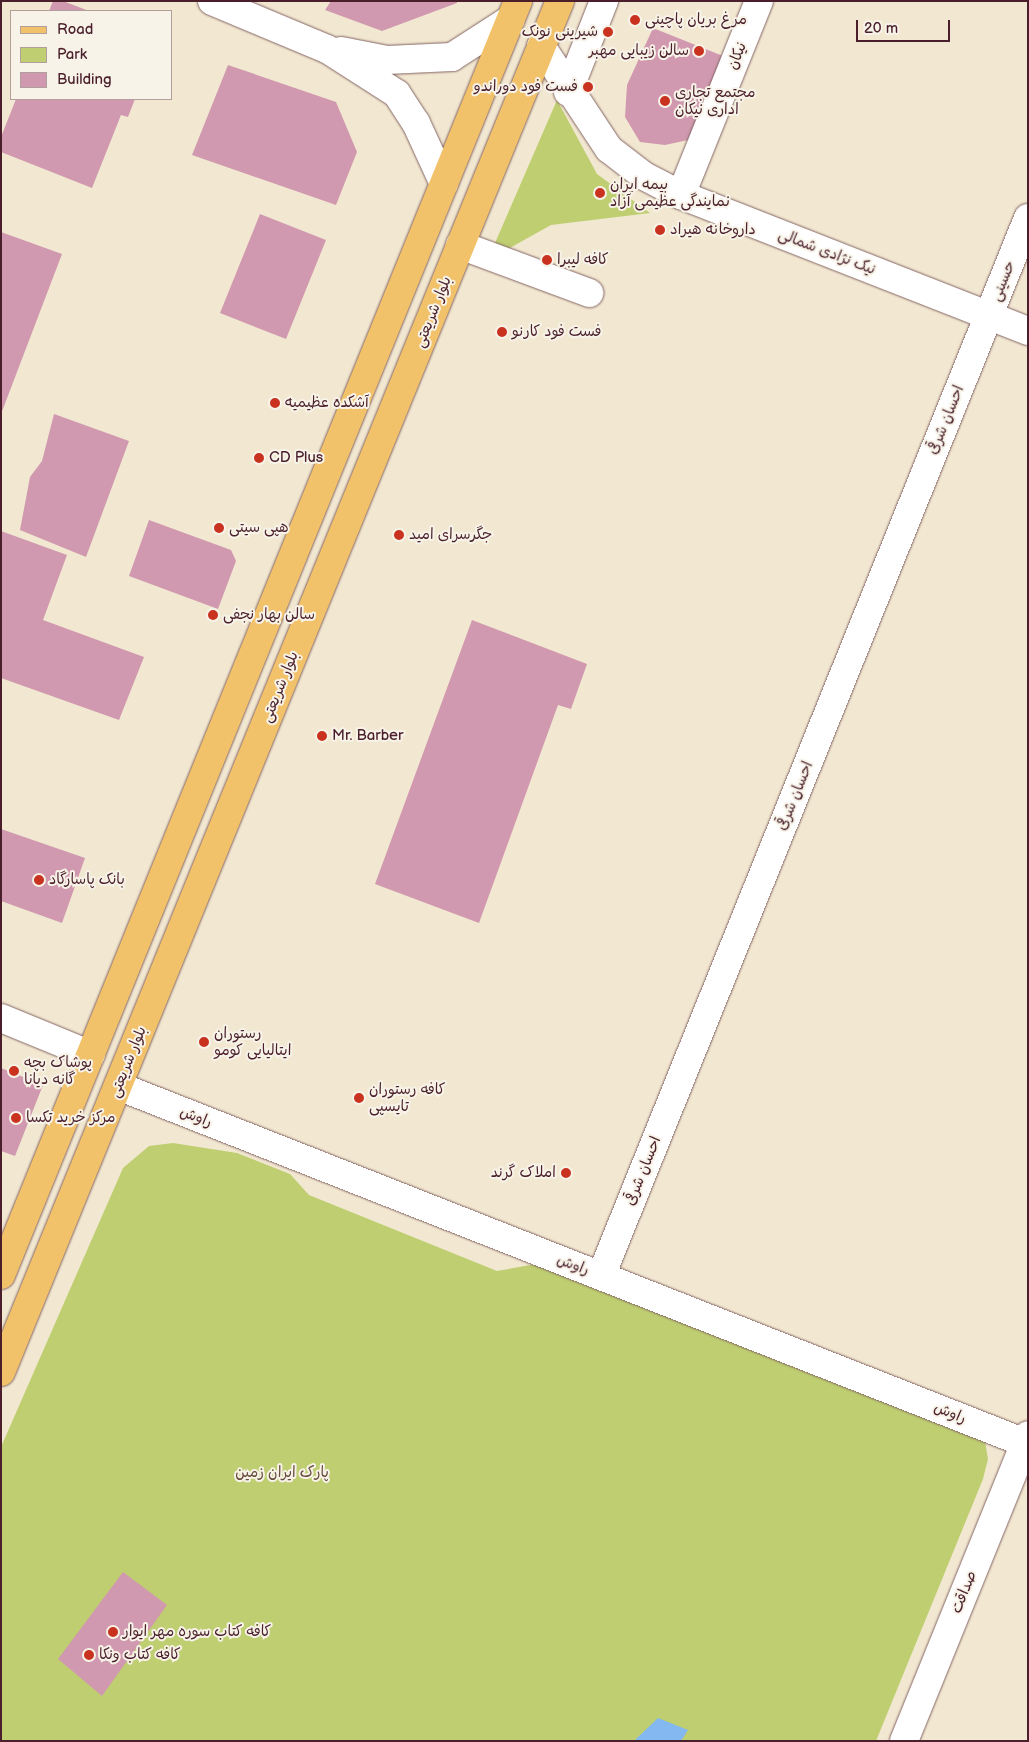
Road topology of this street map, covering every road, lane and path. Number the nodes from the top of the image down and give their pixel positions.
1 (212, 1) edge
2 (560, 1) edge
3 (604, 1) edge
4 (759, 1) edge
5 (515, 10) edge
6 (541, 46) junction
7 (327, 49) junction
8 (568, 92) junction
9 (444, 184) junction
10 (682, 195) junction
11 (1028, 218) edge
12 (460, 245) junction
13 (589, 293) dead end
14 (988, 315) junction
15 (1028, 331) edge
16 (1, 1018) edge
17 (90, 1055) junction
18 (118, 1086) junction
19 (2, 1269) edge
20 (600, 1276) junction
21 (1, 1372) edge
22 (1027, 1441) edge
23 (904, 1741) edge

1 - 7 street
2 - 6 main road, بلوار شریعتی
3 - 8 street
4 - 10 street, نیکان
5 - 7 street
5 - 9 main road
6 - 8 street, نیک نژادی شمالی
6 - 12 main road, بلوار شریعتی
7 - 9 street
8 - 10 street, نیک نژادی شمالی
9 - 17 main road
10 - 14 street, نیک نژادی شمالی
11 - 14 street, حسینی
12 - 13 street
12 - 18 main road, بلوار شریعتی
14 - 15 street, نیک نژادی شمالی
14 - 20 street, احسان شرقی
16 - 17 street
17 - 19 main road
18 - 20 street, راوش
18 - 21 main road, بلوار شریعتی
20 - 22 street, راوش
22 - 23 street, صداقت

